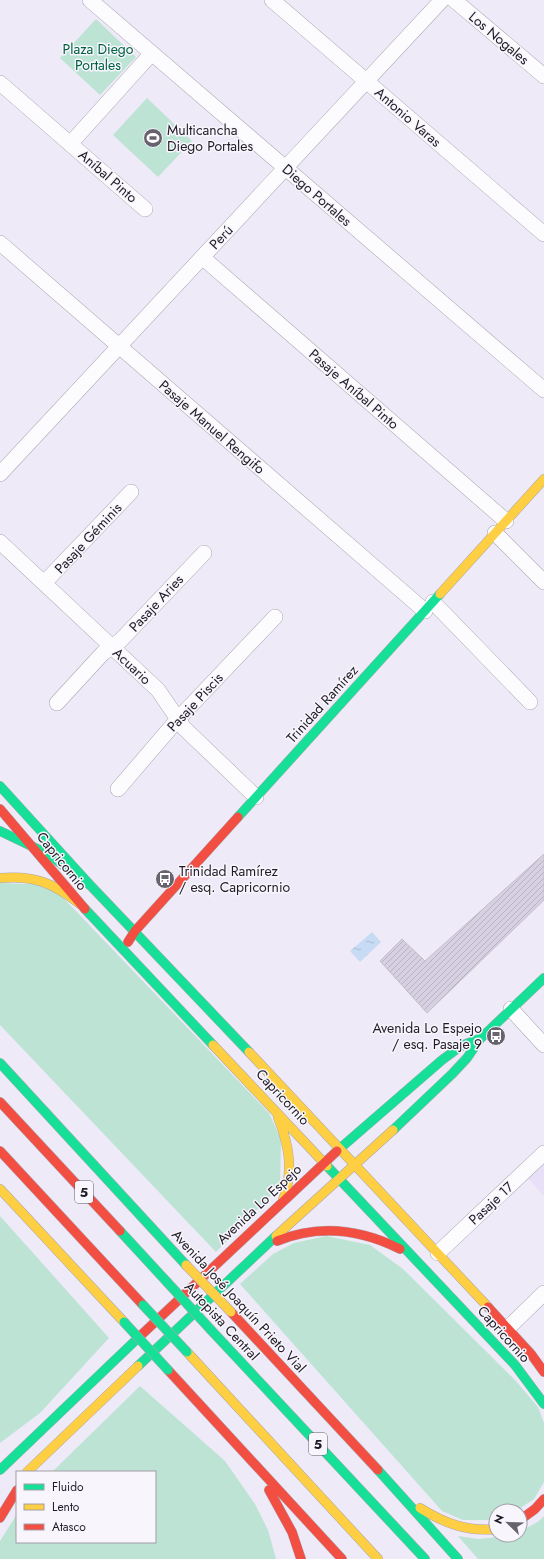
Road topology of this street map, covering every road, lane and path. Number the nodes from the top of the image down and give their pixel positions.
1 (90, 0) edge
2 (272, 0) edge
3 (442, 0) edge
4 (454, 0) edge
5 (152, 53) junction
6 (544, 76) edge
7 (366, 81) junction
8 (0, 83) edge
9 (70, 144) junction
10 (285, 168) junction
11 (145, 209) dead end
12 (544, 234) edge
13 (0, 243) edge
14 (202, 257) junction
15 (119, 346) junction
16 (544, 390) edge
17 (0, 474) edge
18 (544, 479) edge
19 (131, 492) dead end
20 (506, 521) junction
21 (495, 533) junction
22 (0, 542) edge
23 (204, 553) dead end
24 (544, 582) edge
25 (44, 583) junction
26 (429, 606) junction
27 (274, 617) dead end
28 (112, 647) junction
29 (530, 702) dead end
30 (57, 703) dead end
31 (178, 720) junction
32 (0, 786) edge
33 (118, 789) dead end
34 (256, 797) junction
35 (0, 809) edge
36 (0, 831) edge
37 (30, 843) junction
38 (0, 878) edge
39 (91, 886) junction
40 (80, 904) junction
41 (135, 931) junction
42 (124, 950) junction
43 (544, 978) edge
44 (511, 1009) junction
45 (480, 1039) junction
46 (544, 1045) edge
47 (0, 1063) edge
48 (0, 1102) edge
49 (274, 1108) junction
50 (340, 1148) junction
51 (0, 1151) edge
52 (544, 1153) edge
53 (325, 1162) junction
54 (356, 1165) junction
55 (341, 1179) junction
56 (0, 1189) edge
57 (283, 1200) junction
58 (0, 1201) edge
59 (26, 1217) junction
60 (265, 1246) junction
61 (438, 1253) junction
62 (413, 1256) junction
63 (544, 1293) edge
64 (507, 1329) junction
65 (531, 1354) junction
66 (544, 1366) edge
67 (544, 1372) edge
68 (544, 1404) edge
69 (246, 1454) junction
70 (13, 1457) junction
71 (0, 1465) edge
72 (0, 1470) edge
73 (30, 1470) edge
74 (16, 1482) edge
75 (6, 1491) dead end
76 (16, 1492) edge
77 (401, 1495) junction
78 (544, 1499) edge
79 (528, 1514) edge
80 (0, 1518) edge
81 (488, 1530) edge
82 (300, 1559) edge
83 (342, 1559) edge
84 (378, 1559) edge
85 (425, 1559) edge
86 (458, 1559) edge

1 - 5 street, Diego Portales
2 - 7 street, Antonio Varas
3 - 7 street, Perú
4 - 6 street, Los Nogales
5 - 9 street, Aníbal Pinto
5 - 10 street, Diego Portales
7 - 10 street, Perú
7 - 12 street, Antonio Varas
8 - 9 street, Aníbal Pinto
9 - 11 street, Aníbal Pinto
10 - 14 street, Perú
10 - 16 street, Diego Portales
13 - 15 street, Pasaje Manuel Rengifo
14 - 15 street, Perú
14 - 20 street, Pasaje Aníbal Pinto
15 - 17 street, Perú
15 - 26 street, Pasaje Manuel Rengifo
18 - 20 main road, Trinidad Ramírez
19 - 25 street, Pasaje Géminis
20 - 21 main road, Trinidad Ramírez
21 - 24 street
21 - 26 main road, Trinidad Ramírez
22 - 25 street, Acuario
23 - 28 street, Pasaje Aries
25 - 28 street, Acuario
26 - 29 street, Pasaje Manuel Rengifo
26 - 34 main road, Trinidad Ramírez
27 - 31 street, Pasaje Piscis
28 - 30 street, Pasaje Aries
28 - 31 street, Acuario
31 - 33 street, Pasaje Piscis
31 - 34 street, Acuario
32 - 39 main road, Capricornio
34 - 41 main road, Trinidad Ramírez
35 - 37 main road, Capricornio
36 - 37 main road
37 - 39 main road
37 - 40 main road, Capricornio
38 - 40 main road
39 - 41 main road, Capricornio
40 - 42 main road, Capricornio
41 - 42 main road, Trinidad Ramírez
41 - 50 main road, Capricornio
42 - 49 main road, Capricornio
43 - 44 main road, Avenida Lo Espejo
44 - 45 main road, Avenida Lo Espejo
44 - 46 street
45 - 50 main road, Avenida Lo Espejo
45 - 54 main road, Avenida Lo Espejo
47 - 77 main road, Avenida José Joaquín Prieto Vial, bridge
48 - 85 main road, Autopista Central / 5, bridge
49 - 53 main road, Capricornio
49 - 57 main road
50 - 53 main road, Avenida Lo Espejo
50 - 54 main road, Capricornio
51 - 84 main road, 5, bridge
52 - 61 street, Pasaje 17
53 - 55 main road, Capricornio
53 - 57 main road, Avenida Lo Espejo
54 - 55 main road, Avenida Lo Espejo
54 - 61 main road, Capricornio
55 - 60 main road, Avenida Lo Espejo
55 - 62 main road, Capricornio
56 - 59 main road
57 - 70 main road, Avenida Lo Espejo
58 - 59 main road
59 - 69 main road, bridge
60 - 62 main road
60 - 73 main road, Avenida Lo Espejo
61 - 64 main road, Capricornio
62 - 68 main road, Capricornio
63 - 64 street
64 - 65 main road, Capricornio
65 - 66 main road
65 - 67 main road, Capricornio
69 - 82 main road
69 - 83 main road
70 - 71 main road
70 - 72 main road, Avenida Lo Espejo
74 - 75 main road
76 - 80 main road
77 - 81 main road
77 - 86 main road, Avenida José Joaquín Prieto Vial
78 - 79 main road

